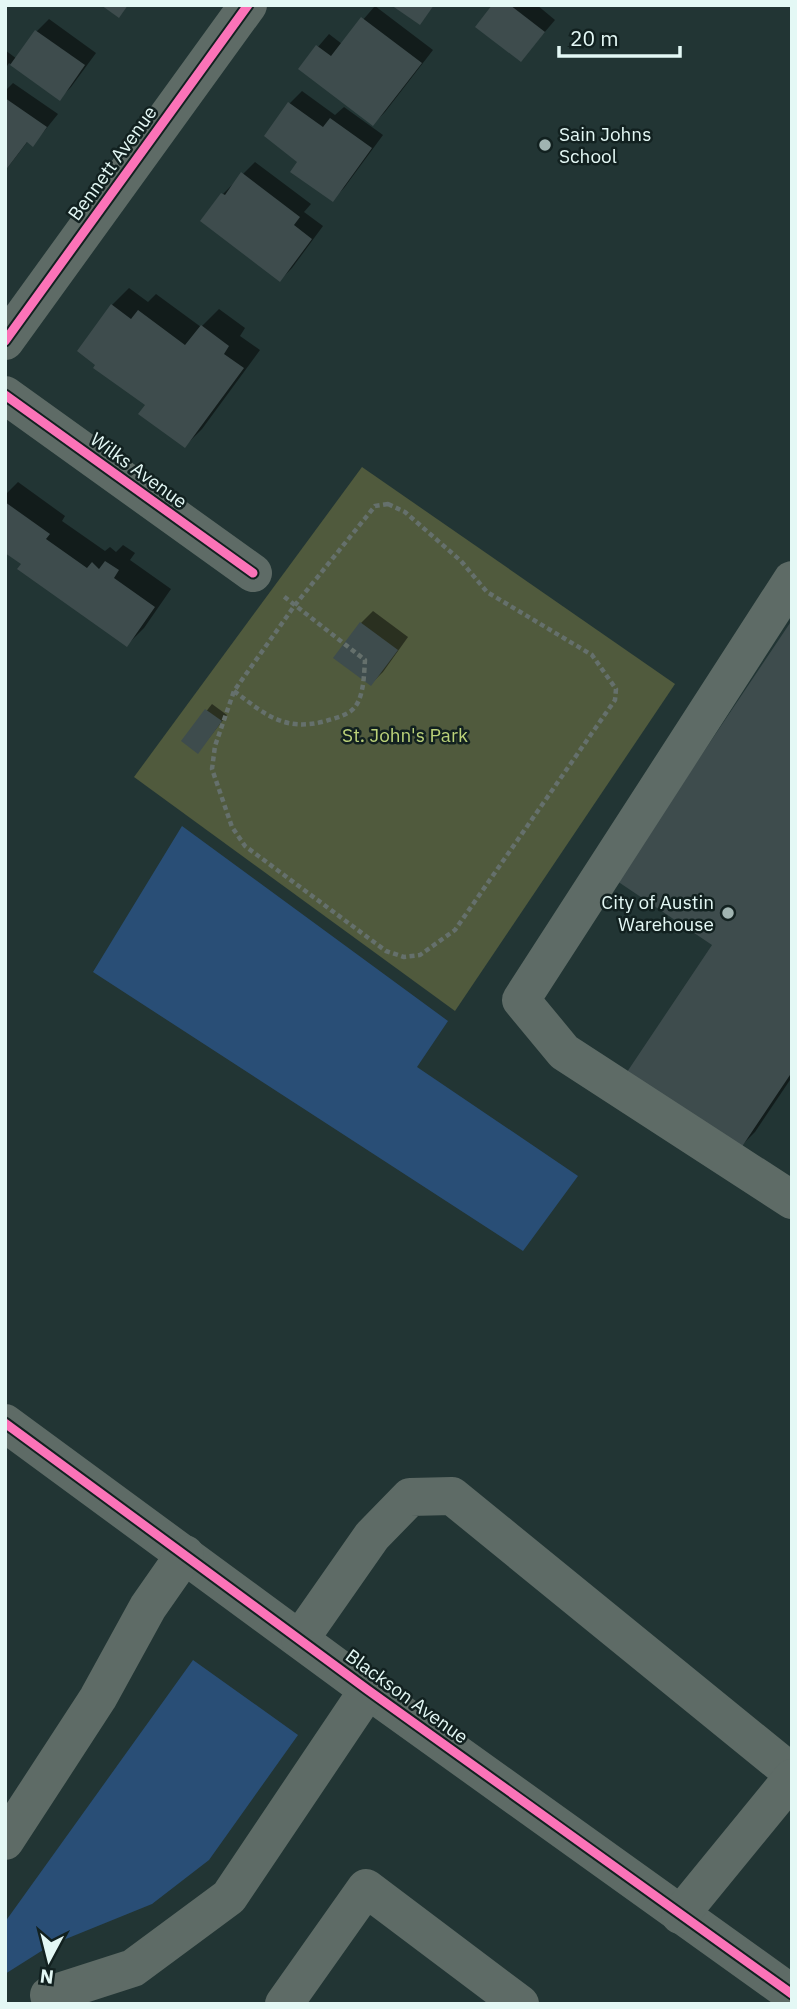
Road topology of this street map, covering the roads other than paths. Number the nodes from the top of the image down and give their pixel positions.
1 (248, 5) edge
2 (5, 341) edge
3 (5, 395) edge
4 (253, 573) dead end
5 (792, 580) edge
6 (792, 1200) edge
7 (5, 1423) edge
8 (185, 1554) junction
9 (300, 1639) junction
10 (368, 1690) junction
11 (792, 1776) edge
12 (5, 1841) edge
13 (680, 1915) junction
14 (792, 1994) edge
15 (46, 2001) edge
16 (284, 2004) edge
17 (520, 2004) edge

1 - 2 street, Bennett Avenue
3 - 4 street, Wilks Avenue
5 - 6 street
7 - 8 street, Blackson Avenue
8 - 9 street, Blackson Avenue
8 - 12 street
9 - 10 street, Blackson Avenue
9 - 11 street
10 - 13 street, Blackson Avenue
10 - 15 street
11 - 13 street
13 - 14 street, Blackson Avenue
16 - 17 street

